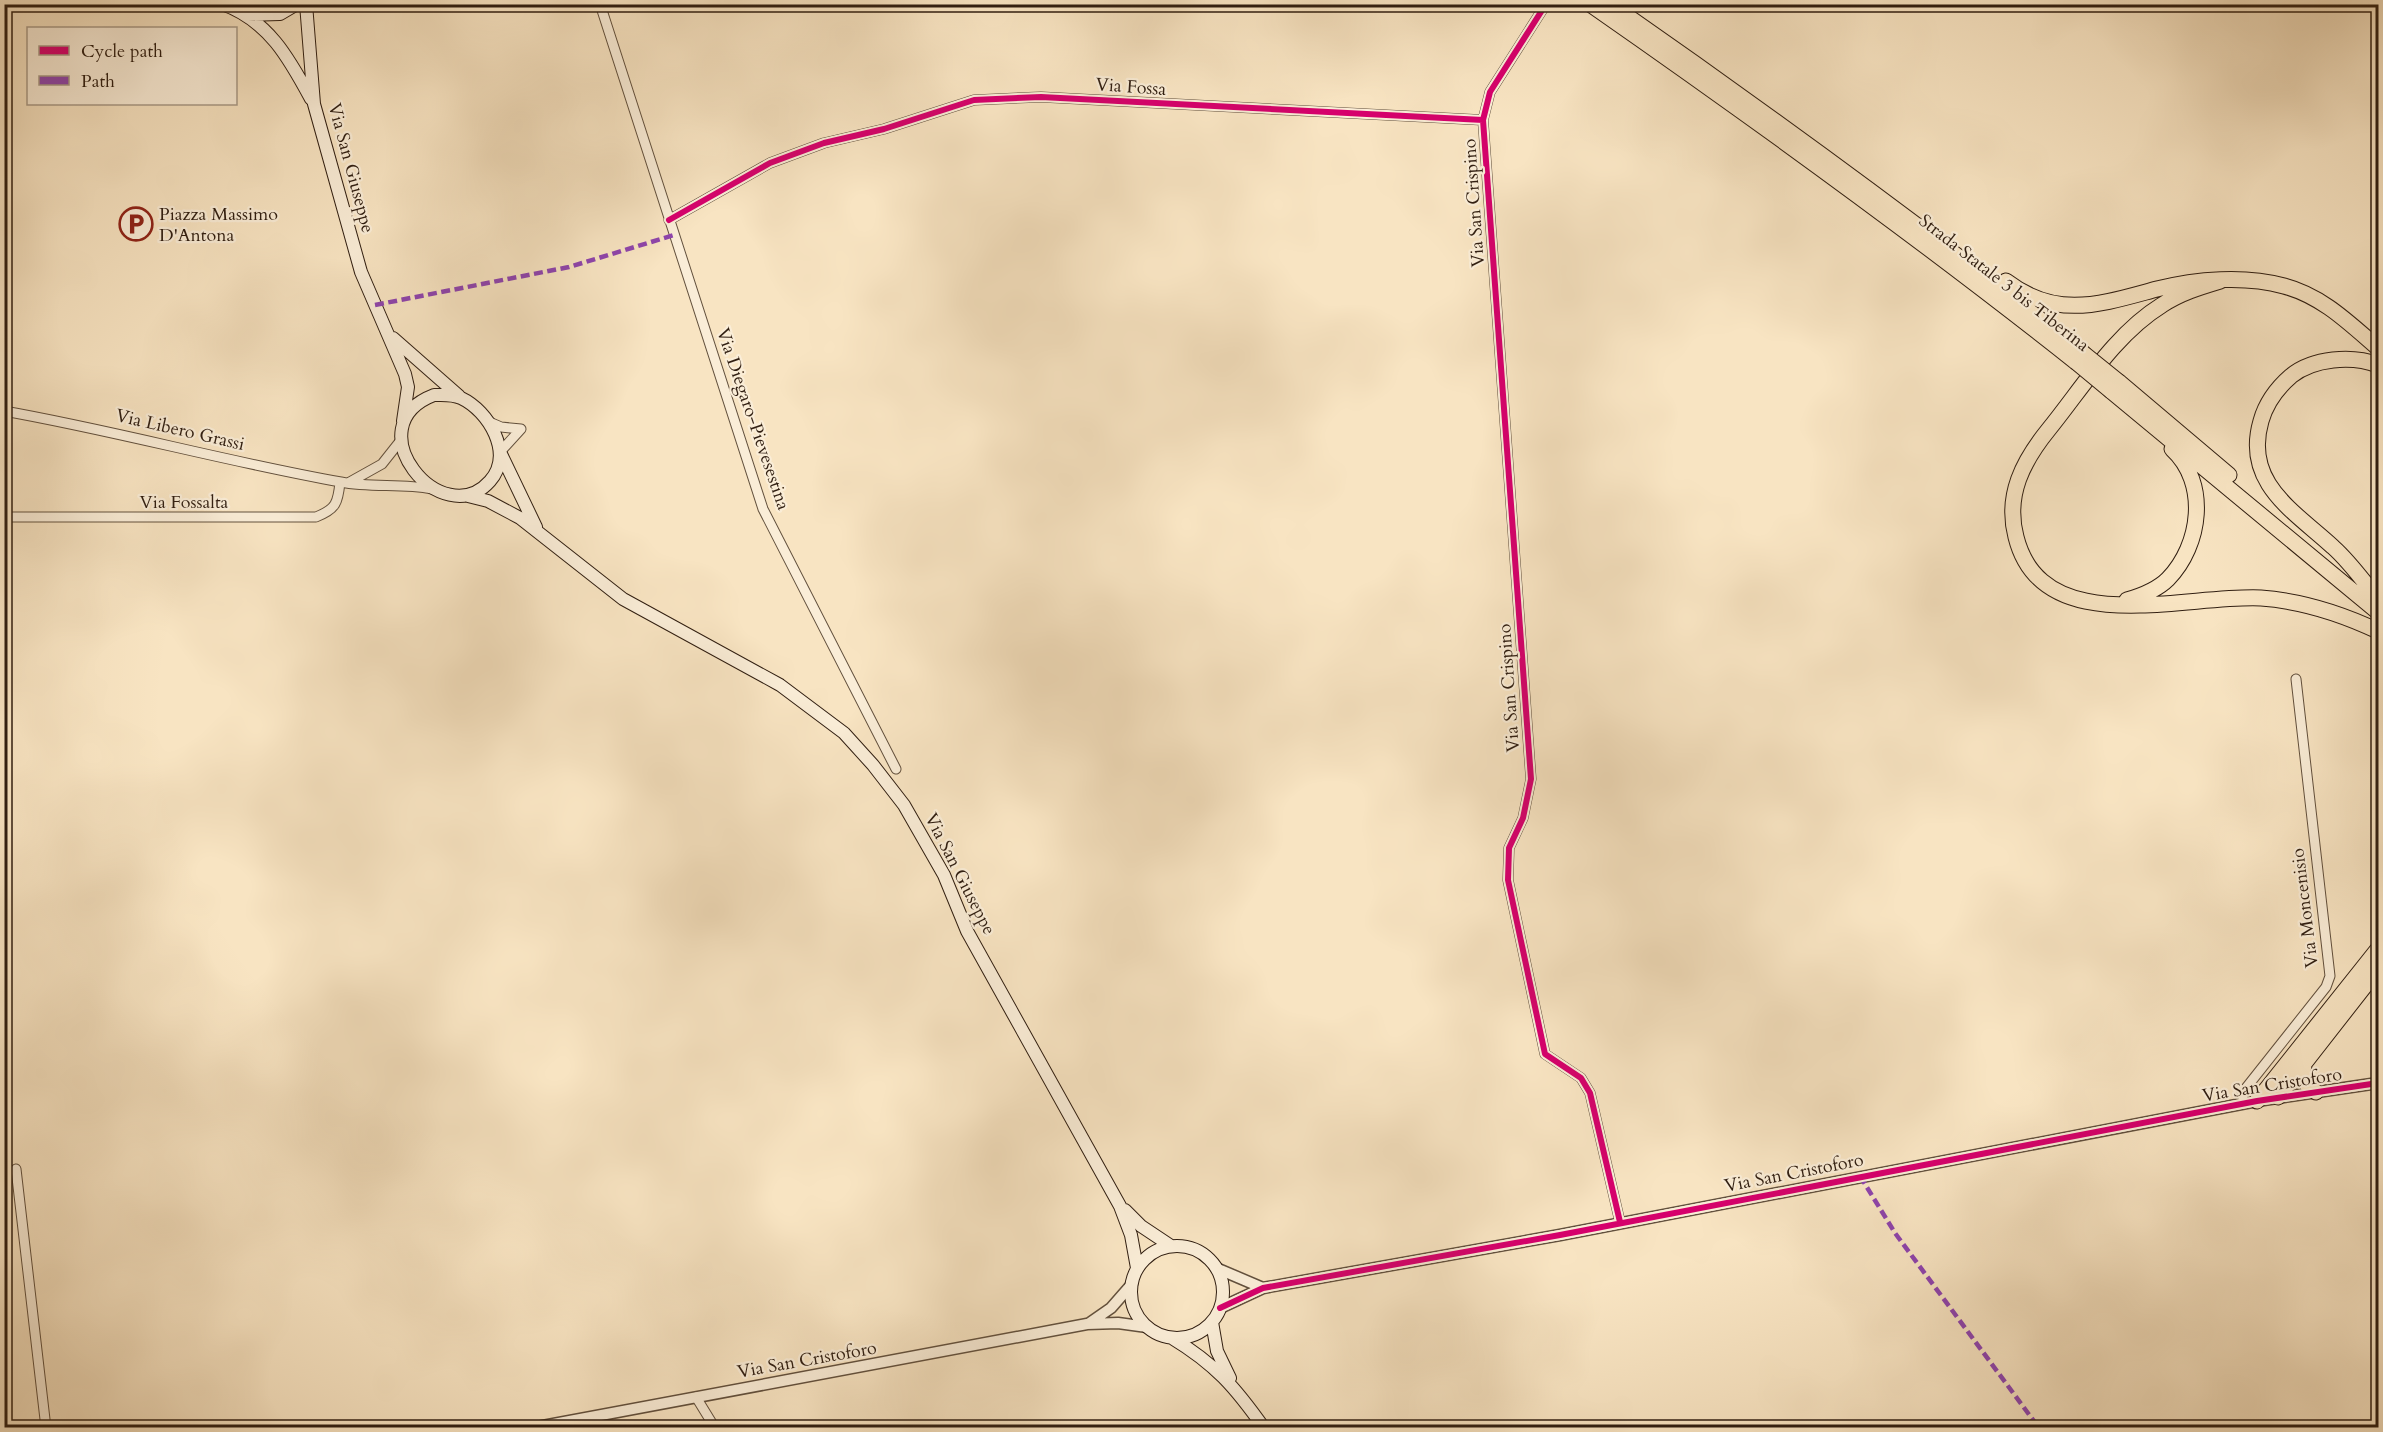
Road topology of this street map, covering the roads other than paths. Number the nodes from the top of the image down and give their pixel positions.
1 (222, 4) edge
2 (297, 4) edge
3 (306, 4) edge
4 (600, 4) edge
5 (1546, 4) edge
6 (1590, 4) edge
7 (1610, 4) edge
8 (248, 15) junction
9 (314, 104) junction
10 (1483, 120) junction
11 (669, 220) junction
12 (1908, 226) junction
13 (1956, 261) junction
14 (2220, 281) junction
15 (389, 334) junction
16 (2379, 348) edge
17 (2379, 365) edge
18 (2115, 386) junction
19 (459, 397) junction
20 (4, 411) edge
21 (403, 421) junction
22 (487, 421) junction
23 (532, 427) dead end
24 (521, 429) junction
25 (401, 440) junction
26 (500, 452) junction
27 (344, 482) junction
28 (435, 489) junction
29 (468, 496) junction
30 (4, 517) edge
31 (538, 531) junction
32 (2379, 600) edge
33 (2109, 605) junction
34 (2379, 612) edge
35 (2379, 631) edge
36 (2296, 679) dead end
37 (896, 769) dead end
38 (2379, 949) edge
39 (2378, 969) edge
40 (2305, 1061) junction
41 (2379, 1083) edge
42 (2316, 1092) junction
43 (2278, 1097) junction
44 (2250, 1102) junction
45 (16, 1169) dead end
46 (1120, 1206) junction
47 (1620, 1222) junction
48 (1171, 1246) junction
49 (1216, 1268) junction
50 (1137, 1269) junction
51 (1132, 1284) junction
52 (1263, 1288) junction
53 (1220, 1308) junction
54 (1212, 1322) junction
55 (1087, 1324) junction
56 (1147, 1327) junction
57 (1171, 1337) junction
58 (1232, 1384) junction
59 (696, 1397) junction
60 (46, 1428) edge
61 (532, 1428) edge
62 (715, 1428) edge
63 (1264, 1428) edge

1 - 8 main road
2 - 8 main road
3 - 9 main road, Via San Giuseppe
4 - 11 street
5 - 10 street
6 - 12 highway, Strada Statale 3 bis Tiberina
7 - 12 highway, Strada Statale 3 bis Tiberina
8 - 9 main road
9 - 15 main road, Via San Giuseppe
10 - 11 street, Via Fossa
10 - 47 street, Via San Crispino
11 - 37 street, Via Diegaro-Pievesestina
12 - 13 highway, Strada Statale 3 bis Tiberina
13 - 14 highway
13 - 18 highway, Strada Statale 3 bis Tiberina, bridge
14 - 16 highway
14 - 33 highway
15 - 19 main road, Via San Giuseppe
15 - 21 main road, Via San Giuseppe
17 - 32 highway
18 - 32 highway, Strada Statale 3 bis Tiberina
18 - 33 highway
18 - 34 highway, Strada Statale 3 bis Tiberina
19 - 21 main road
19 - 22 main road
20 - 27 street, Via Libero Grassi
21 - 25 main road
22 - 24 street
22 - 26 main road
23 - 24 street
24 - 26 street
25 - 27 street
25 - 28 main road
26 - 29 main road
26 - 31 main road, Via San Giuseppe
27 - 28 street, Via Libero Grassi
27 - 30 street, Via Fossalta
28 - 29 main road
29 - 31 main road, Via San Giuseppe
31 - 46 main road, Via San Giuseppe
33 - 35 highway
36 - 44 street, Via Moncenisio
38 - 44 highway
39 - 40 highway
40 - 42 highway
40 - 43 highway
41 - 42 street, Via San Cristoforo
42 - 43 street, Via San Cristoforo
43 - 44 street, Via San Cristoforo
44 - 47 street, Via San Cristoforo
45 - 60 street
46 - 48 main road, Via San Giuseppe
46 - 50 main road, Via San Giuseppe
47 - 52 street, Via San Cristoforo
48 - 49 main road
48 - 50 main road
49 - 52 street
49 - 53 main road
50 - 51 main road
51 - 55 street, Via San Cristoforo
51 - 56 main road
52 - 53 street, Via San Cristoforo
53 - 54 main road
54 - 57 main road
54 - 58 main road
55 - 56 street, Via San Cristoforo
55 - 59 street, Via San Cristoforo
56 - 57 main road
57 - 58 main road
58 - 63 main road
59 - 61 street, Via San Cristoforo
59 - 62 street

